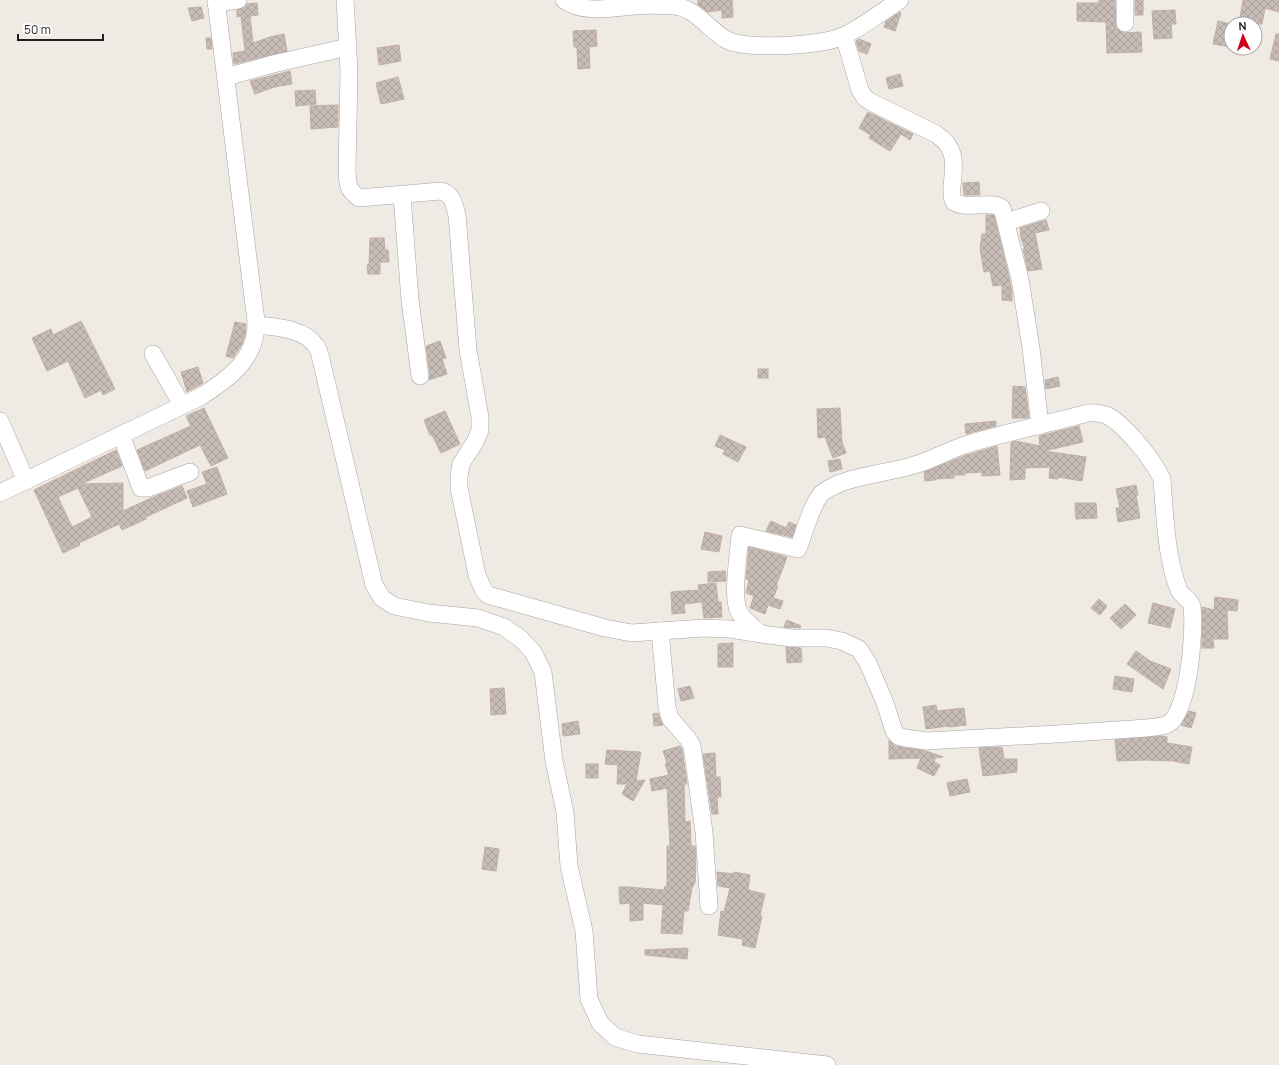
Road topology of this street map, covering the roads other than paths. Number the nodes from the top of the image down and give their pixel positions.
1 (238, 0) edge
2 (345, 0) edge
3 (564, 0) edge
4 (900, 0) edge
5 (1125, 0) edge
6 (216, 1) edge
7 (1125, 23) dead end
8 (844, 36) junction
9 (348, 46) junction
10 (226, 77) junction
11 (402, 195) junction
12 (1041, 211) dead end
13 (1006, 222) junction
14 (256, 325) junction
15 (153, 354) dead end
16 (420, 376) dead end
17 (182, 405) junction
18 (0, 421) edge
19 (1040, 426) junction
20 (121, 435) junction
21 (190, 472) dead end
22 (26, 481) junction
23 (0, 493) edge
24 (660, 631) junction
25 (761, 634) junction
26 (710, 906) dead end
27 (827, 1065) edge

1 - 6 street
2 - 9 street
3 - 8 street
4 - 8 street
5 - 7 street
6 - 10 street
8 - 13 street
9 - 10 street
9 - 11 street
10 - 14 street
11 - 16 street
11 - 24 street
12 - 13 street
13 - 19 street
14 - 17 street
14 - 27 street
15 - 17 street
17 - 20 street
18 - 22 street
19 - 25 street
19 - 25 street
20 - 21 street
20 - 22 street
22 - 23 street
24 - 25 street
24 - 26 street

